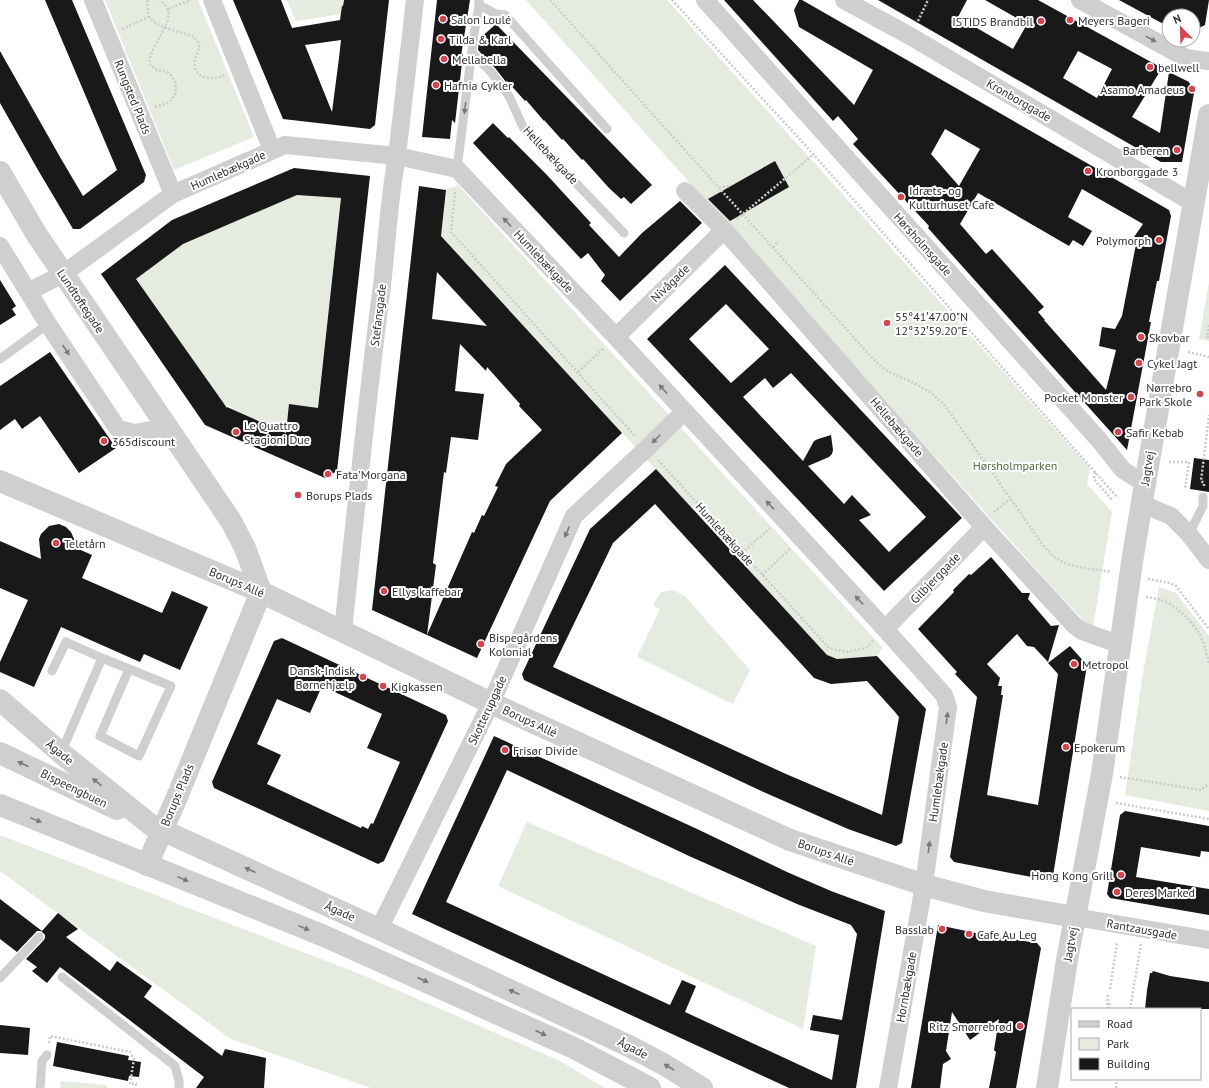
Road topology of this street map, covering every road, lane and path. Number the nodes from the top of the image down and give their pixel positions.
1 (93, 0) edge
2 (147, 0) edge
3 (160, 0) edge
4 (191, 0) edge
5 (212, 0) edge
6 (415, 0) edge
7 (550, 0) edge
8 (672, 0) edge
9 (705, 0) edge
10 (844, 0) edge
11 (928, 0) edge
12 (1080, 0) edge
13 (479, 2) edge
14 (168, 9) junction
15 (149, 17) junction
16 (164, 27) junction
17 (107, 35) junction
18 (910, 36) junction
19 (472, 53) junction
20 (1209, 61) edge
21 (239, 69) junction
22 (140, 113) junction
23 (1209, 114) edge
24 (607, 129) dead end
25 (829, 139) junction
26 (272, 150) junction
27 (813, 154) junction
28 (397, 156) junction
29 (457, 169) junction
30 (0, 172) edge
31 (729, 186) dead end
32 (718, 188) junction
33 (685, 191) dead end
34 (173, 194) junction
35 (1193, 203) junction
36 (742, 214) junction
37 (724, 230) junction
38 (624, 232) dead end
39 (779, 241) dead end
40 (0, 246) edge
41 (773, 247) junction
42 (63, 274) junction
43 (28, 292) junction
44 (48, 324) junction
45 (1209, 325) edge
46 (616, 337) junction
47 (1209, 337) edge
48 (0, 358) edge
49 (578, 372) junction
50 (684, 412) junction
51 (1209, 415) edge
52 (166, 427) junction
53 (647, 448) junction
54 (1189, 462) dead end
55 (1095, 472) junction
56 (0, 481) edge
57 (1185, 489) dead end
58 (1143, 494) junction
59 (1203, 497) joint
60 (1118, 498) dead end
61 (1010, 499) junction
62 (1112, 500) dead end
63 (782, 517) junction
64 (983, 525) junction
65 (1189, 534) junction
66 (801, 538) junction
67 (742, 553) junction
68 (1209, 560) edge
69 (762, 574) junction
70 (1129, 584) junction
71 (261, 592) junction
72 (885, 628) junction
73 (1209, 629) edge
74 (343, 631) junction
75 (1121, 645) junction
76 (102, 658) junction
77 (1209, 663) edge
78 (129, 669) junction
79 (52, 671) dead end
80 (0, 700) edge
81 (491, 703) junction
82 (0, 753) edge
83 (61, 753) junction
84 (1102, 774) junction
85 (1209, 784) edge
86 (1098, 800) junction
87 (0, 805) edge
88 (1209, 819) edge
89 (155, 827) junction
90 (147, 865) junction
91 (924, 885) junction
92 (1075, 917) junction
93 (380, 929) junction
94 (1143, 929) junction
95 (39, 937) dead end
96 (1209, 940) edge
97 (1115, 957) dead end
98 (62, 977) dead end
99 (0, 978) edge
100 (1110, 989) dead end
101 (1108, 994) dead end
102 (1110, 1003) dead end
103 (1108, 1008) edge
104 (1108, 1008) edge
105 (1130, 1008) edge
106 (47, 1055) joint
107 (40, 1088) edge
108 (135, 1088) edge
109 (178, 1088) edge
110 (650, 1088) edge
111 (702, 1088) edge
112 (888, 1088) edge
113 (1047, 1088) edge

1 - 17 street, Rungsted Plads
2 - 15 path
3 - 14 path
4 - 14 path
5 - 21 street
6 - 28 street, Stefansgade
7 - 32 path
8 - 27 path
9 - 25 street, Hørsholmsgade
10 - 18 street, Kronborggade
11 - 18 path
12 -> 20 street
13 - 19 lane
13 - 24 lane
14 - 16 path
15 - 16 path
15 - 17 path
16 - 21 path
16 - 22 path
17 - 22 street, Rungsted Plads
18 - 35 street, Kronborggade
19 -> 29 lane
19 - 38 lane, Hellebækgade
21 - 26 street
22 - 34 street, Rungsted Plads
23 - 35 street, Jagtvej
25 - 27 path
25 - 58 street, Hørsholmsgade
26 - 28 street, Humlebækgade
26 - 34 street, Humlebækgade
27 - 36 path
27 - 55 path
28 - 29 street, Humlebækgade
28 - 74 street, Stefansgade
46 -> 29 street, Humlebækgade
29 - 49 path, Humlebækgade
30 - 42 street, Lundtoftegade
31 - 32 path
32 - 36 path
33 - 37 street, Hellebækgade
34 - 42 street, Humlebækgade
35 - 58 street, Jagtvej
36 - 41 path
37 - 46 street, Nivågade
37 - 64 street, Hellebækgade
39 - 41 path
40 - 43 street
41 - 61 path
42 - 43 street, Humlebækgade
42 - 52 street, Lundtoftegade
43 - 44 street
44 - 48 lane
44 -> 52 street
45 - 47 path
46 - 49 path
50 -> 46 street, Humlebækgade
49 - 53 path, Humlebækgade
50 -> 53 street, Skotterupgade
63 -> 50 street, Humlebækgade
51 - 59 path
52 - 71 street, Lundtoftegade
53 - 67 path, Humlebækgade
53 -> 81 street, Skotterupgade
54 - 57 path
55 - 60 path
55 - 62 path
56 - 71 street, Borups Allé
58 - 65 street, Hørsholmsgade
58 - 70 street, Jagtvej
59 - 65 lane
61 - 64 path
61 - 70 path
63 - 66 street, Humlebækgade
63 - 67 path
64 - 72 street, Gilbjerggade
64 - 75 street, Hellebækgade
65 - 68 street, Hørsholmsgade
66 - 69 path
72 -> 66 street, Humlebækgade
67 - 69 path, Humlebækgade
69 - 72 path, Humlebækgade
70 - 73 path
70 - 75 street, Jagtvej
70 - 77 path
71 - 74 street, Borups Allé
71 - 89 street, Borups Plads
91 -> 72 street, Humlebækgade
74 - 81 street, Borups Allé
75 - 84 street, Jagtvej
76 - 78 lane
76 - 79 lane
76 - 83 lane
78 - 78 lane
80 - 83 street, Ågade
81 - 91 street, Borups Allé
81 - 93 street, Skotterupgade
89 -> 82 street, Bispeengbuen
89 -> 83 street, Ågade
84 - 85 path
84 - 86 street, Jagtvej
86 - 88 path
86 - 92 street, Jagtvej
87 -> 90 street
89 - 90 street, Borups Plads
93 -> 89 street, Ågade
90 -> 110 street
91 - 92 street, Borups Allé
91 - 112 street, Hornbækgade
92 - 94 street, Rantzausgade
92 - 113 street, Jagtvej
111 -> 93 street, Ågade
94 - 96 street, Rantzausgade
94 - 105 path
95 - 99 lane
97 - 100 path
98 - 109 lane
101 - 103 path
102 - 104 path
106 - 107 lane
106 - 108 path

